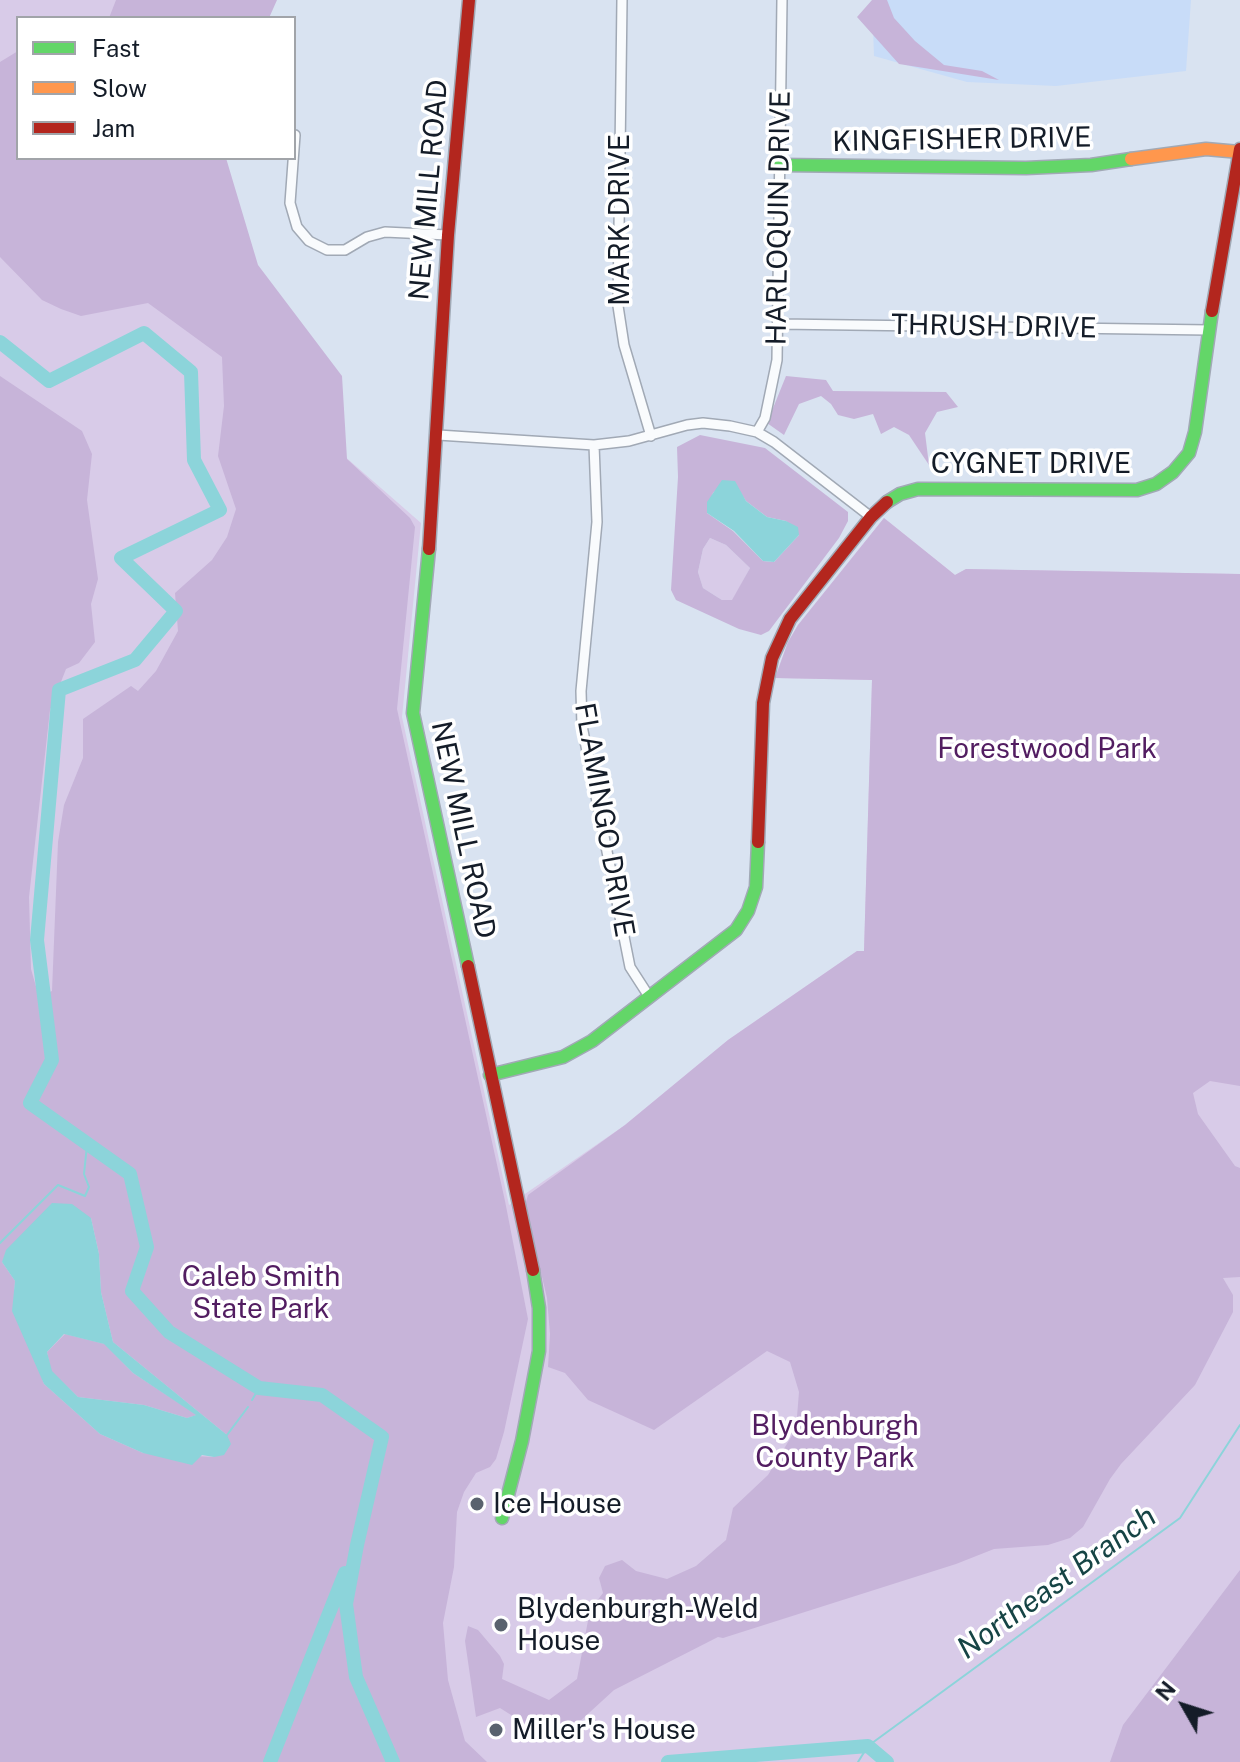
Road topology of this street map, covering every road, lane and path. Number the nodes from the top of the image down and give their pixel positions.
1 (469, 0) edge
2 (622, 0) edge
3 (782, 0) edge
4 (1240, 150) edge
5 (293, 160) edge
6 (780, 165) junction
7 (448, 235) junction
8 (779, 324) junction
9 (1209, 330) junction
10 (757, 432) junction
11 (438, 435) junction
12 (651, 436) junction
13 (594, 445) junction
14 (871, 517) junction
15 (650, 998) junction
16 (490, 1075) junction
17 (502, 1518) dead end

1 - 7 street, NEW MILL ROAD
2 - 12 street, MARK DRIVE
3 - 6 street, HARLOQUIN DRIVE
4 - 6 street, KINGFISHER DRIVE
4 - 9 street, CYGNET DRIVE
5 - 7 street
6 - 8 street, HARLOQUIN DRIVE
7 - 11 street, NEW MILL ROAD
8 - 9 street, THRUSH DRIVE
8 - 10 street, HARLOQUIN DRIVE
9 - 14 street, CYGNET DRIVE
10 - 12 street
10 - 14 street
11 - 13 street
11 - 16 street, NEW MILL ROAD
12 - 13 street
13 - 15 street, FLAMINGO DRIVE
14 - 15 street, CYGNET DRIVE
15 - 16 street, CYGNET DRIVE
16 - 17 street, NEW MILL ROAD

